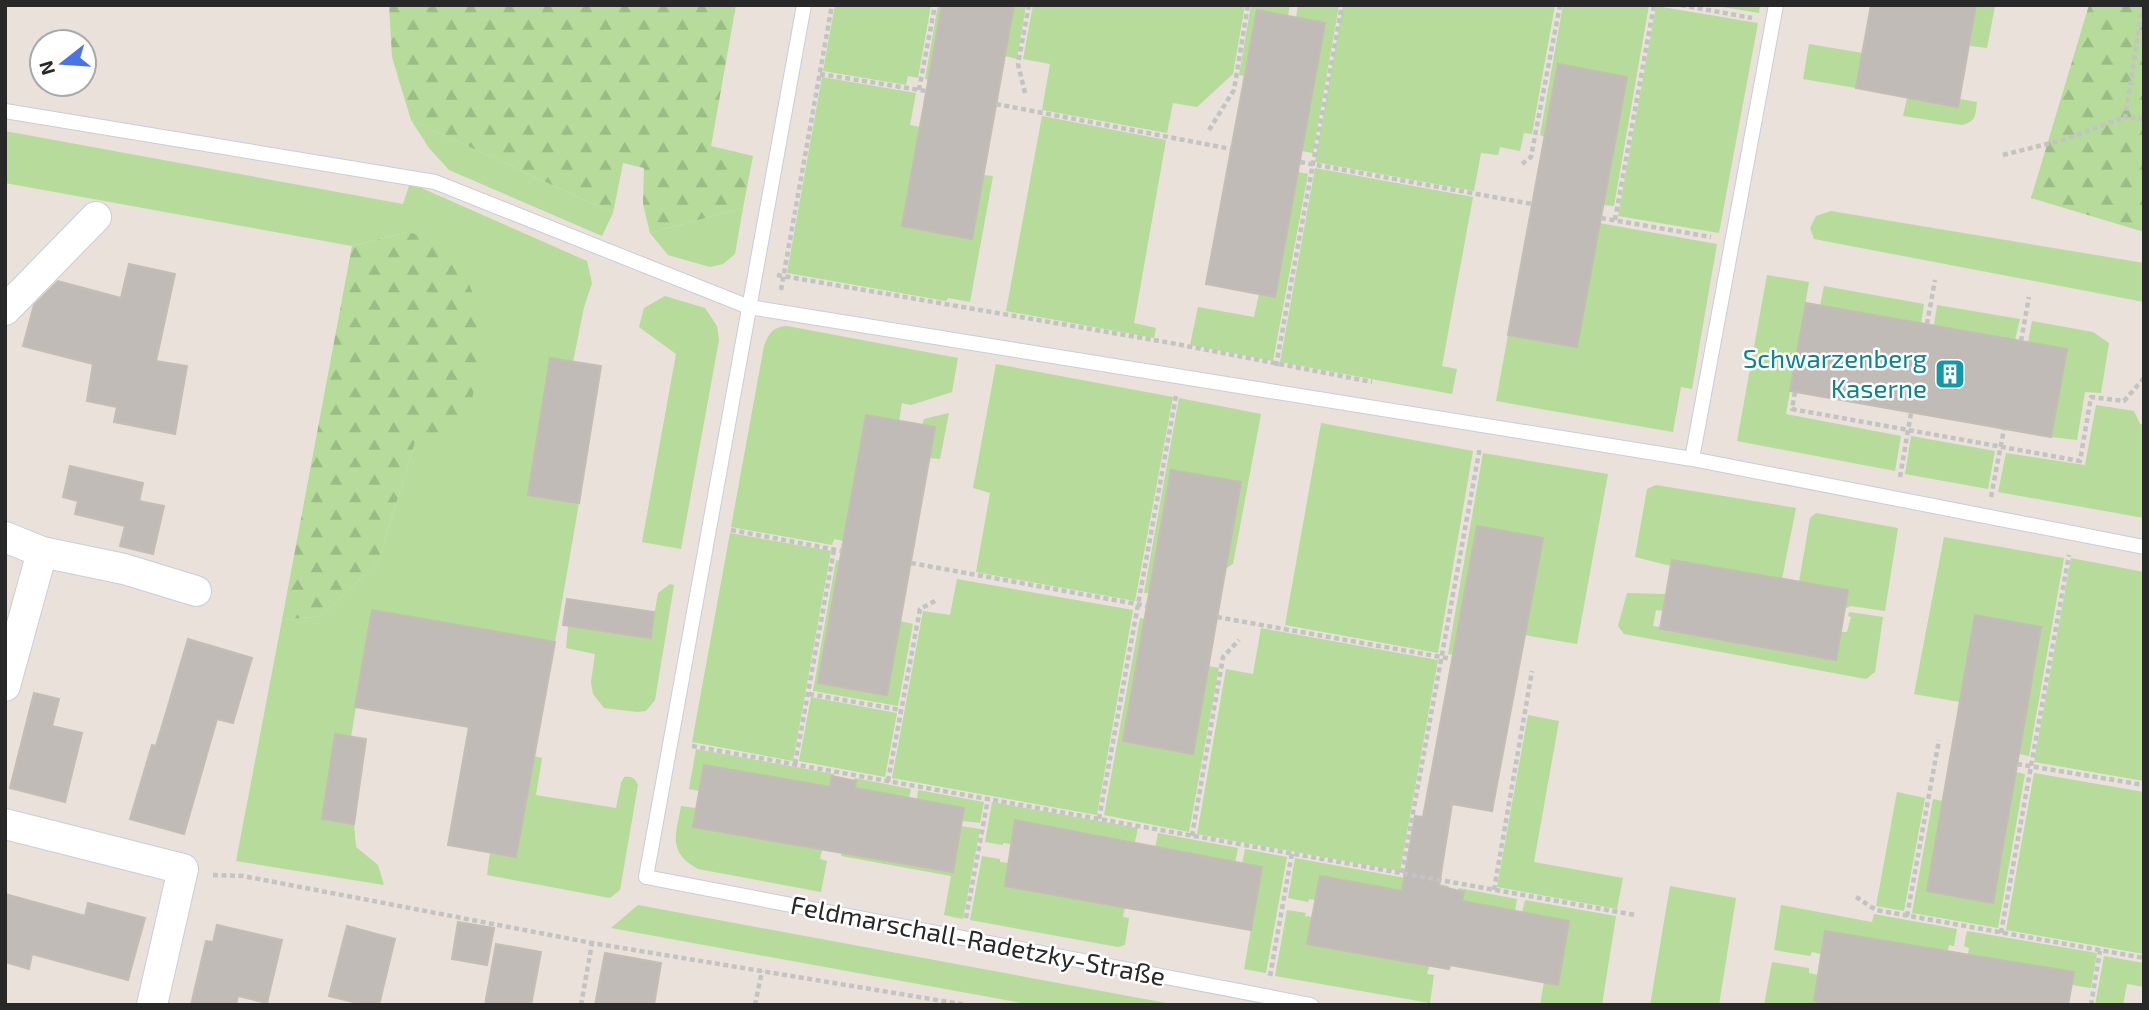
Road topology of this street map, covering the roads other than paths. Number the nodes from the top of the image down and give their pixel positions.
1 (804, 5) edge
2 (1776, 5) edge
3 (5, 111) edge
4 (96, 217) dead end
5 (749, 307) junction
6 (5, 310) edge
7 (1692, 459) junction
8 (5, 537) edge
9 (2144, 547) edge
10 (42, 552) junction
11 (196, 591) dead end
12 (5, 686) edge
13 (5, 824) edge
14 (152, 1005) edge
15 (1311, 1005) edge

1 - 5 lane
2 - 7 lane
3 - 5 lane
4 - 6 street
5 - 7 lane
5 - 15 lane, Feldmarschall-Radetzky-Straße
7 - 9 lane
8 - 10 street
10 - 11 street
10 - 12 street
13 - 14 street

